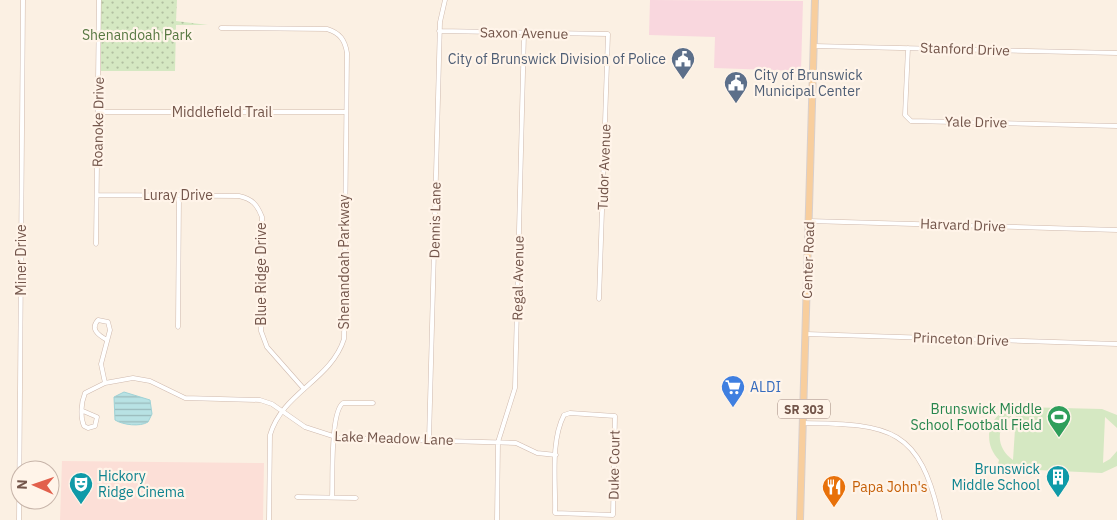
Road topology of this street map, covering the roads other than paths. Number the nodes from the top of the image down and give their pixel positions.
1 (23, 0) edge
2 (100, 0) edge
3 (445, 0) edge
4 (815, 0) edge
5 (221, 28) dead end
6 (439, 31) junction
7 (524, 33) junction
8 (608, 34) joint
9 (814, 46) junction
10 (908, 48) junction
11 (1117, 53) edge
12 (98, 112) junction
13 (346, 112) junction
14 (1117, 126) edge
15 (97, 195) junction
16 (179, 195) junction
17 (256, 204) joint
18 (809, 221) junction
19 (1117, 230) edge
20 (96, 244) dead end
21 (599, 299) dead end
22 (178, 327) dead end
23 (806, 334) junction
24 (107, 340) junction
25 (1117, 344) edge
26 (105, 383) junction
27 (304, 389) junction
28 (373, 403) dead end
29 (282, 410) junction
30 (83, 411) junction
31 (803, 423) junction
32 (334, 437) junction
33 (429, 440) junction
34 (498, 442) junction
35 (556, 455) junction
36 (297, 497) dead end
37 (332, 498) junction
38 (356, 498) dead end
39 (19, 520) edge
40 (269, 520) edge
41 (497, 520) edge
42 (800, 520) edge
43 (940, 520) edge

1 - 39 street, Miner Drive
2 - 12 street, Roanoke Drive
3 - 6 street, Dennis Lane
4 - 9 main road, Center Road / SR 303
5 - 13 street, Shenandoah Parkway
6 - 7 street, Saxon Avenue
6 - 33 street, Dennis Lane
7 - 8 street, Saxon Avenue
7 - 34 street, Regal Avenue
8 - 21 street, Tudor Avenue
9 - 10 street, Stanford Drive
9 - 18 main road, Center Road / SR 303
10 - 11 street, Stanford Drive
10 - 14 street, Yale Drive
12 - 13 street, Middlefield Trail
12 - 15 street, Roanoke Drive
13 - 27 street, Shenandoah Parkway
15 - 16 street, Luray Drive
15 - 20 street, Roanoke Drive
16 - 17 street, Luray Drive
16 - 22 street
17 - 27 street, Blue Ridge Drive
18 - 19 street, Harvard Drive
18 - 23 main road, Center Road / SR 303
23 - 25 street, Princeton Drive
23 - 31 main road, Center Road / SR 303
24 - 24 street
24 - 26 street
26 - 29 street, Lake Meadow Lane
26 - 30 street, Lake Meadow Lane
27 - 29 street, Shenandoah Parkway
28 - 32 street
29 - 32 street, Lake Meadow Lane
29 - 40 street, Shenandoah Parkway
30 - 30 street
31 - 42 main road, Center Road / SR 303
31 - 43 street
32 - 33 street, Lake Meadow Lane
32 - 37 street
33 - 34 street, Lake Meadow Lane
34 - 35 street, Lake Meadow Lane
34 - 41 street, Regal Avenue
35 - 35 street, Duke Court
36 - 37 street
37 - 38 street

